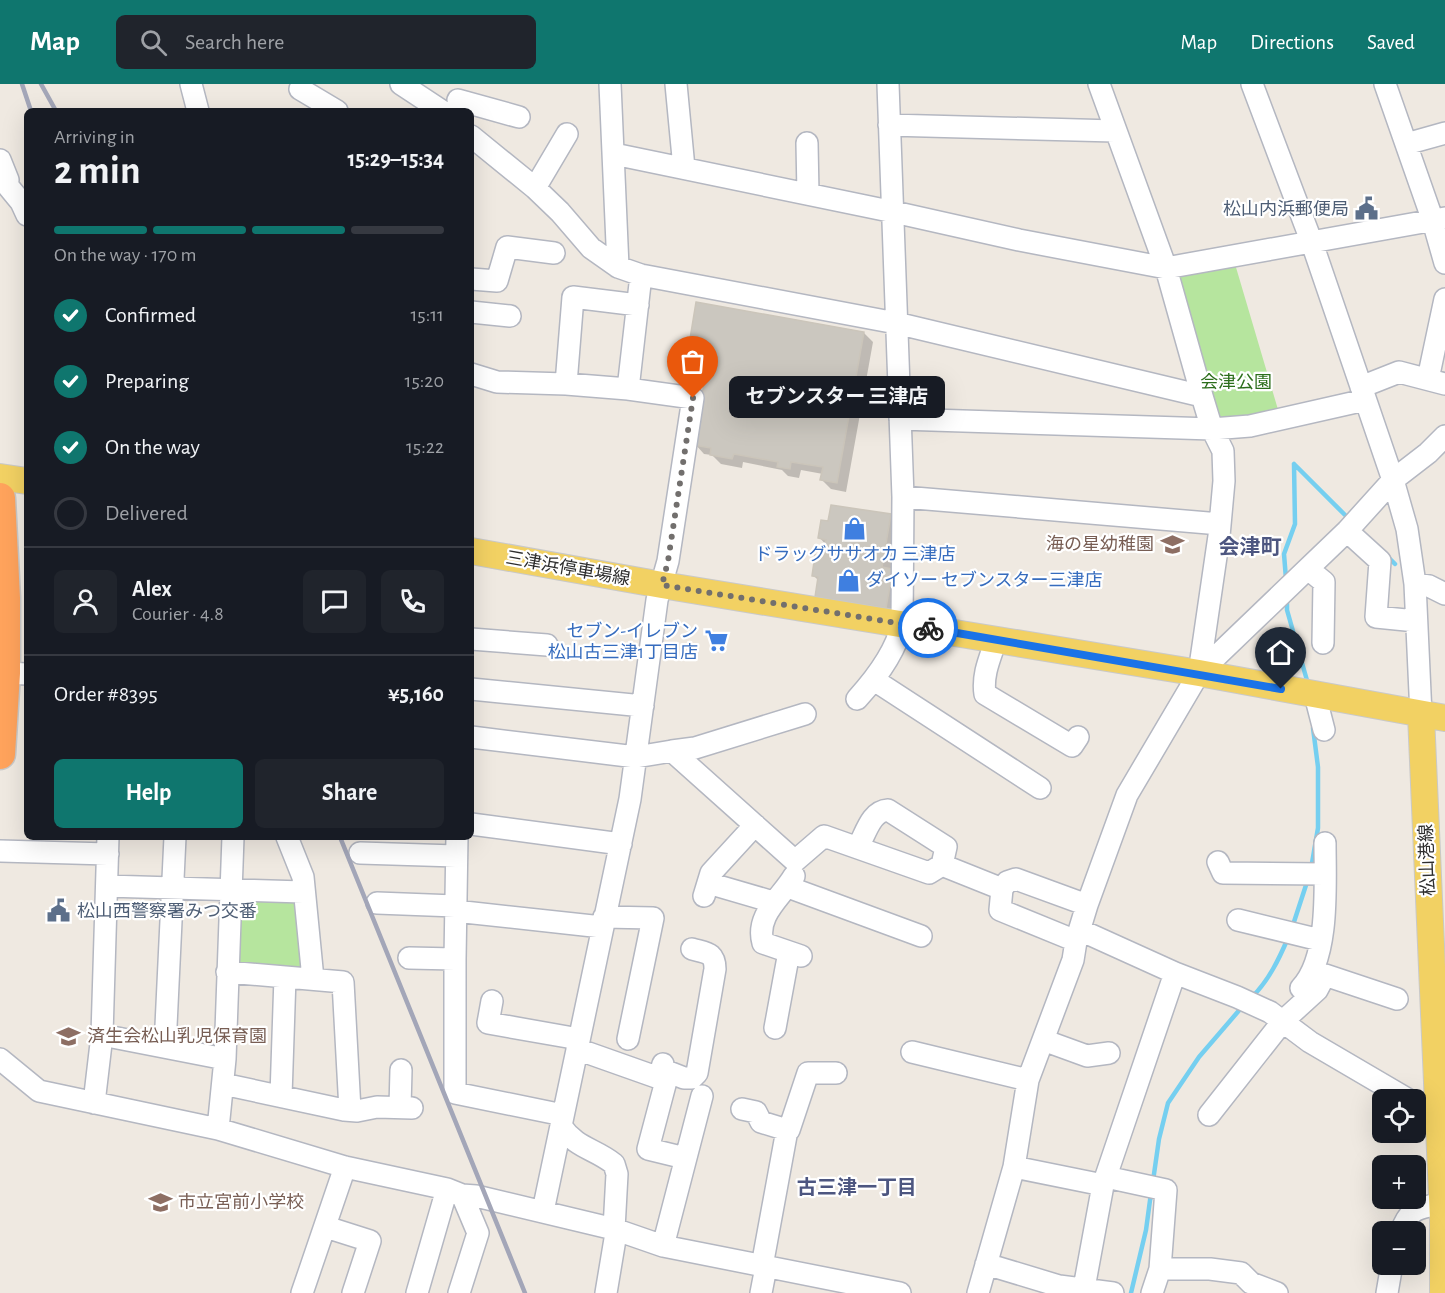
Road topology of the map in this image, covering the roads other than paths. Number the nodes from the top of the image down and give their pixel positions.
1 (191, 84) edge
2 (401, 84) edge
3 (610, 84) edge
4 (676, 84) edge
5 (888, 84) edge
6 (1099, 84) edge
7 (1252, 84) edge
8 (1385, 84) edge
9 (300, 89) dead end
10 (454, 101) edge
11 (197, 108) edge
12 (332, 108) edge
13 (519, 117) dead end
14 (889, 126) junction
15 (1115, 131) junction
16 (1445, 133) edge
17 (567, 134) dead end
18 (474, 138) edge
19 (807, 143) dead end
20 (1406, 144) junction
21 (614, 154) junction
22 (0, 160) edge
23 (684, 168) junction
24 (3, 188) edge
25 (535, 188) junction
26 (808, 194) junction
27 (24, 208) edge
28 (894, 212) junction
29 (1439, 220) edge
30 (1312, 243) junction
31 (554, 253) dead end
32 (1445, 263) edge
33 (618, 267) junction
34 (1166, 268) junction
35 (641, 275) junction
36 (474, 279) edge
37 (1445, 299) edge
38 (638, 305) junction
39 (474, 312) edge
40 (510, 316) dead end
41 (896, 323) junction
42 (474, 375) edge
43 (1436, 381) edge
44 (566, 384) junction
45 (628, 389) junction
46 (1363, 394) junction
47 (1202, 396) junction
48 (900, 418) junction
49 (1212, 429) junction
50 (1445, 436) edge
51 (1437, 453) edge
52 (0, 477) edge
53 (1393, 480) junction
54 (24, 481) edge
55 (903, 497) junction
56 (0, 498) edge
57 (1220, 524) junction
58 (1347, 531) junction
59 (474, 552) edge
60 (1308, 569) junction
61 (1415, 584) junction
62 (662, 585) junction
63 (1445, 594) edge
64 (1416, 621) junction
65 (902, 624) junction
66 (474, 639) edge
67 (996, 640) junction
68 (1323, 643) dead end
69 (547, 645) dead end
70 (1199, 673) junction
71 (16, 674) edge
72 (874, 680) junction
73 (474, 689) edge
74 (1310, 694) junction
75 (857, 699) dead end
76 (643, 706) junction
77 (805, 714) dead end
78 (1433, 717) edge
79 (1324, 730) dead end
80 (1078, 737) dead end
81 (474, 738) edge
82 (672, 751) junction
83 (0, 754) edge
84 (636, 757) junction
85 (1040, 788) dead end
86 (474, 824) edge
87 (755, 825) junction
88 (175, 840) edge
89 (233, 840) edge
90 (288, 840) edge
91 (1324, 843) dead end
92 (621, 844) junction
93 (108, 846) edge
94 (456, 847) edge
95 (858, 847) junction
96 (0, 851) edge
97 (360, 853) dead end
98 (795, 861) junction
99 (1218, 862) dead end
100 (942, 865) junction
101 (1325, 874) junction
102 (107, 886) junction
103 (173, 888) junction
104 (1002, 889) junction
105 (231, 890) junction
106 (303, 892) junction
107 (780, 894) junction
108 (377, 903) dead end
109 (1087, 905) junction
110 (455, 909) junction
111 (1238, 920) dead end
112 (603, 922) junction
113 (921, 936) dead end
114 (1078, 936) junction
115 (1320, 940) junction
116 (692, 949) dead end
117 (409, 958) dead end
118 (454, 959) junction
119 (228, 972) junction
120 (1175, 973) junction
121 (285, 976) junction
122 (313, 979) junction
123 (1397, 999) dead end
124 (492, 1001) dead end
125 (1276, 1017) junction
126 (781, 1020) dead end
127 (102, 1035) junction
128 (628, 1039) dead end
129 (1043, 1040) junction
130 (578, 1044) junction
131 (165, 1047) junction
132 (912, 1052) dead end
133 (1109, 1053) dead end
134 (0, 1059) edge
135 (225, 1059) junction
136 (661, 1069) junction
137 (401, 1070) dead end
138 (836, 1073) dead end
139 (1028, 1080) junction
140 (223, 1084) junction
141 (1390, 1089) edge
142 (281, 1096) junction
143 (702, 1096) dead end
144 (94, 1103) junction
145 (742, 1109) dead end
146 (350, 1110) junction
147 (1426, 1110) edge
148 (1209, 1115) dead end
149 (562, 1120) junction
150 (1441, 1120) edge
151 (218, 1129) junction
152 (788, 1130) junction
153 (685, 1158) junction
154 (345, 1167) junction
155 (1014, 1167) junction
156 (1104, 1181) junction
157 (454, 1192) junction
158 (1443, 1202) edge
159 (543, 1211) junction
160 (1406, 1221) edge
161 (326, 1227) junction
162 (614, 1229) junction
163 (663, 1246) junction
164 (986, 1264) junction
165 (764, 1266) junction
166 (1160, 1269) junction
167 (1390, 1275) edge
168 (1084, 1288) junction
169 (302, 1293) edge
170 (352, 1293) edge
171 (417, 1293) edge
172 (459, 1293) edge
173 (606, 1293) edge
174 (761, 1293) edge
175 (900, 1293) edge
176 (978, 1293) edge
177 (1113, 1293) edge
178 (1152, 1293) edge
179 (1277, 1293) edge
180 (1387, 1293) edge
181 (1443, 1293) edge

1 - 11 street
2 - 10 street
3 - 21 street
4 - 23 street
5 - 14 street
6 - 15 street
7 - 30 street
8 - 20 street
9 - 12 street
10 - 13 street
14 - 15 street
14 - 28 street
15 - 34 street
16 - 20 street
17 - 25 street
18 - 25 street
19 - 26 street
20 - 29 street
21 - 23 street
21 - 33 street
22 - 24 street
23 - 26 street
24 - 27 street
25 - 33 street
26 - 28 street
28 - 34 street
28 - 41 street
29 - 30 street
29 - 32 street
30 - 34 street
30 - 46 street
31 - 36 street
33 - 35 street
34 - 47 street
35 - 38 street
35 - 41 street
37 - 43 street
38 - 44 street
38 - 45 street
39 - 40 street
41 - 47 street
41 - 48 street
42 - 44 street
43 - 46 street
44 - 45 street
45 - 62 street
46 - 49 street
46 - 53 street
47 - 49 street
48 - 49 street
48 - 55 street
49 - 57 street
50 - 51 street
51 - 53 street
52 - 54 main road
53 - 58 street
53 - 61 street
55 - 57 street
55 - 65 street
56 - 71 highway
57 - 70 street
58 - 60 street
58 - 64 street
59 - 62 main road, 三津浜停車場線
60 - 68 street
60 - 70 street
61 - 63 street
61 - 64 street
62 - 65 main road, 三津浜停車場線
62 - 76 street
64 - 78 street
65 - 67 main road, 三津浜停車場線
65 - 72 street
66 - 69 street
67 - 70 main road, 三津浜停車場線
67 - 80 street
70 - 74 main road, 三津浜停車場線
70 - 109 street
71 - 83 highway
72 - 75 street
72 - 85 street
73 - 76 street
74 - 78 main road, 三津浜停車場線
74 - 79 street
76 - 84 street
77 - 82 street
78 - 150 main road, 松山港線
81 - 84 street
82 - 84 street
82 - 87 street
84 - 92 street
86 - 92 street
87 - 98 street
87 - 107 street
88 - 103 street
89 - 105 street
90 - 106 street
91 - 101 street
92 - 112 street
93 - 96 street
93 - 102 street
94 - 97 street
94 - 110 street
95 - 98 street
95 - 100 street
95 - 100 street
98 - 107 street
99 - 101 street
100 - 104 street
101 - 115 street
102 - 103 street
102 - 127 street
103 - 105 street
103 - 131 street
104 - 109 street
104 - 114 street
105 - 106 street
105 - 119 street
106 - 122 street
107 - 113 street
107 - 126 street
108 - 110 street
109 - 114 street
110 - 112 street
110 - 118 street
111 - 115 street
112 - 128 street
112 - 130 street
114 - 120 street
114 - 129 street
115 - 125 street
116 - 136 street
117 - 118 street
118 - 149 street
119 - 121 street
119 - 135 street
120 - 125 street
120 - 156 street
121 - 122 street
121 - 142 street
122 - 146 street
123 - 125 street
124 - 130 street
125 - 141 street
125 - 148 street
127 - 131 street
127 - 144 street
129 - 133 street
129 - 139 street
130 - 136 street
130 - 149 street
131 - 135 street
132 - 139 street
134 - 144 street
135 - 140 street
136 - 153 street
137 - 146 street
138 - 152 street
139 - 155 street
140 - 142 street
140 - 151 street
142 - 146 street
143 - 153 street
144 - 151 street
145 - 152 street
147 - 150 street
149 - 159 street
149 - 162 street
150 - 158 main road, 松山港線
151 - 154 street
152 - 165 street
153 - 163 street
154 - 157 street
154 - 161 street
155 - 156 street
155 - 164 street
156 - 166 street
156 - 168 street
157 - 159 street
157 - 171 street
157 - 172 street
158 - 160 street
158 - 181 main road, 松山港線
159 - 162 street
161 - 169 street
161 - 170 street
162 - 163 street
162 - 173 street
163 - 165 street
164 - 168 street
164 - 176 street
165 - 174 street
165 - 175 street
166 - 178 street
166 - 179 street
167 - 180 street
168 - 177 street

